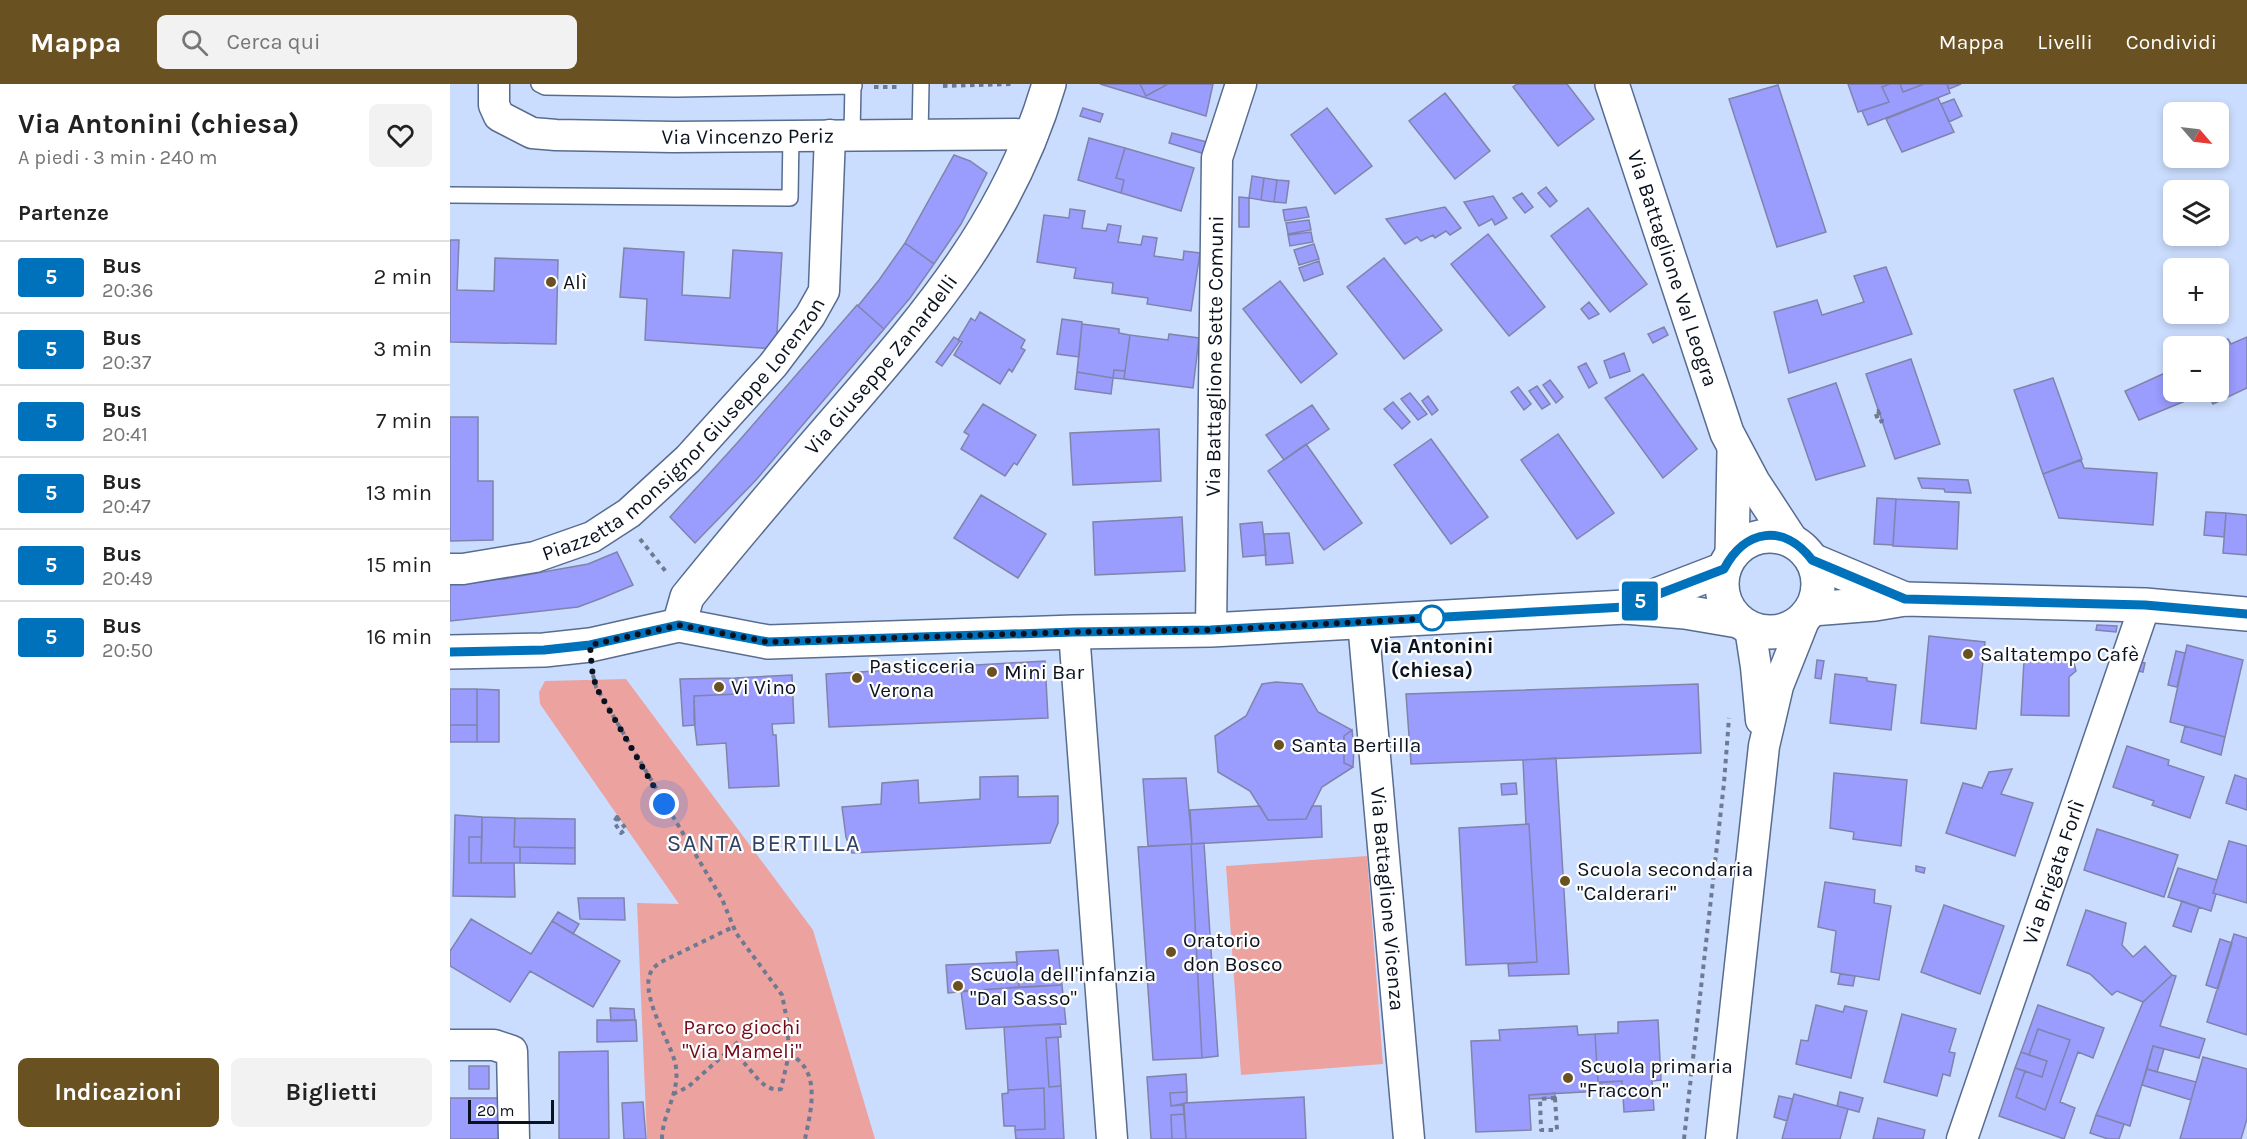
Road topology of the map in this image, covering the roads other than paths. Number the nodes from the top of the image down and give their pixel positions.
1 (494, 84) edge
2 (539, 84) edge
3 (921, 84) edge
4 (1049, 84) edge
5 (1241, 84) edge
6 (1612, 84) edge
7 (853, 85) edge
8 (1033, 134) junction
9 (791, 135) junction
10 (841, 135) junction
11 (920, 135) junction
12 (450, 195) edge
13 (1734, 451) junction
14 (1802, 550) junction
15 (1728, 561) junction
16 (450, 569) edge
17 (1905, 599) junction
18 (2145, 605) junction
19 (1625, 607) junction
20 (683, 611) junction
21 (1808, 614) junction
22 (2247, 614) edge
23 (1363, 622) junction
24 (1744, 624) junction
25 (1211, 630) junction
26 (1074, 632) junction
27 (450, 652) edge
28 (1764, 746) junction
29 (450, 1045) edge
30 (514, 1139) edge
31 (1112, 1139) edge
32 (1409, 1139) edge
33 (1721, 1139) edge
34 (1962, 1139) edge

1 - 9 street, Via Vincenzo Periz
2 - 7 lane
3 - 11 lane
4 - 8 street, Via Giuseppe Zanardelli
5 - 25 street, Via Battaglione Sette Comuni
6 - 13 street, Via Battaglione Val Leogra
7 - 10 lane
8 - 11 street, Via Vincenzo Periz
8 - 20 street, Via Giuseppe Zanardelli
9 - 10 street, Via Vincenzo Periz
9 - 12 lane
10 - 11 street, Via Vincenzo Periz
10 - 16 street, Piazzetta monsignor Giuseppe Lorenzon
13 - 14 street, Via Battaglione Val Leogra
13 - 15 street, Via Battaglione Val Leogra
14 - 15 street
14 - 17 street
14 - 21 street
15 - 19 street
15 - 24 street
17 - 18 street
17 - 21 street
18 - 22 street
18 - 34 street, Via Brigata Forlì
19 - 23 street
19 - 24 street
20 - 26 street
20 - 27 street
21 - 24 street
21 - 28 street
23 - 25 street
23 - 32 street, Via Battaglione Vicenza
24 - 28 street
25 - 26 street
26 - 31 street
28 - 33 street
29 - 30 street

